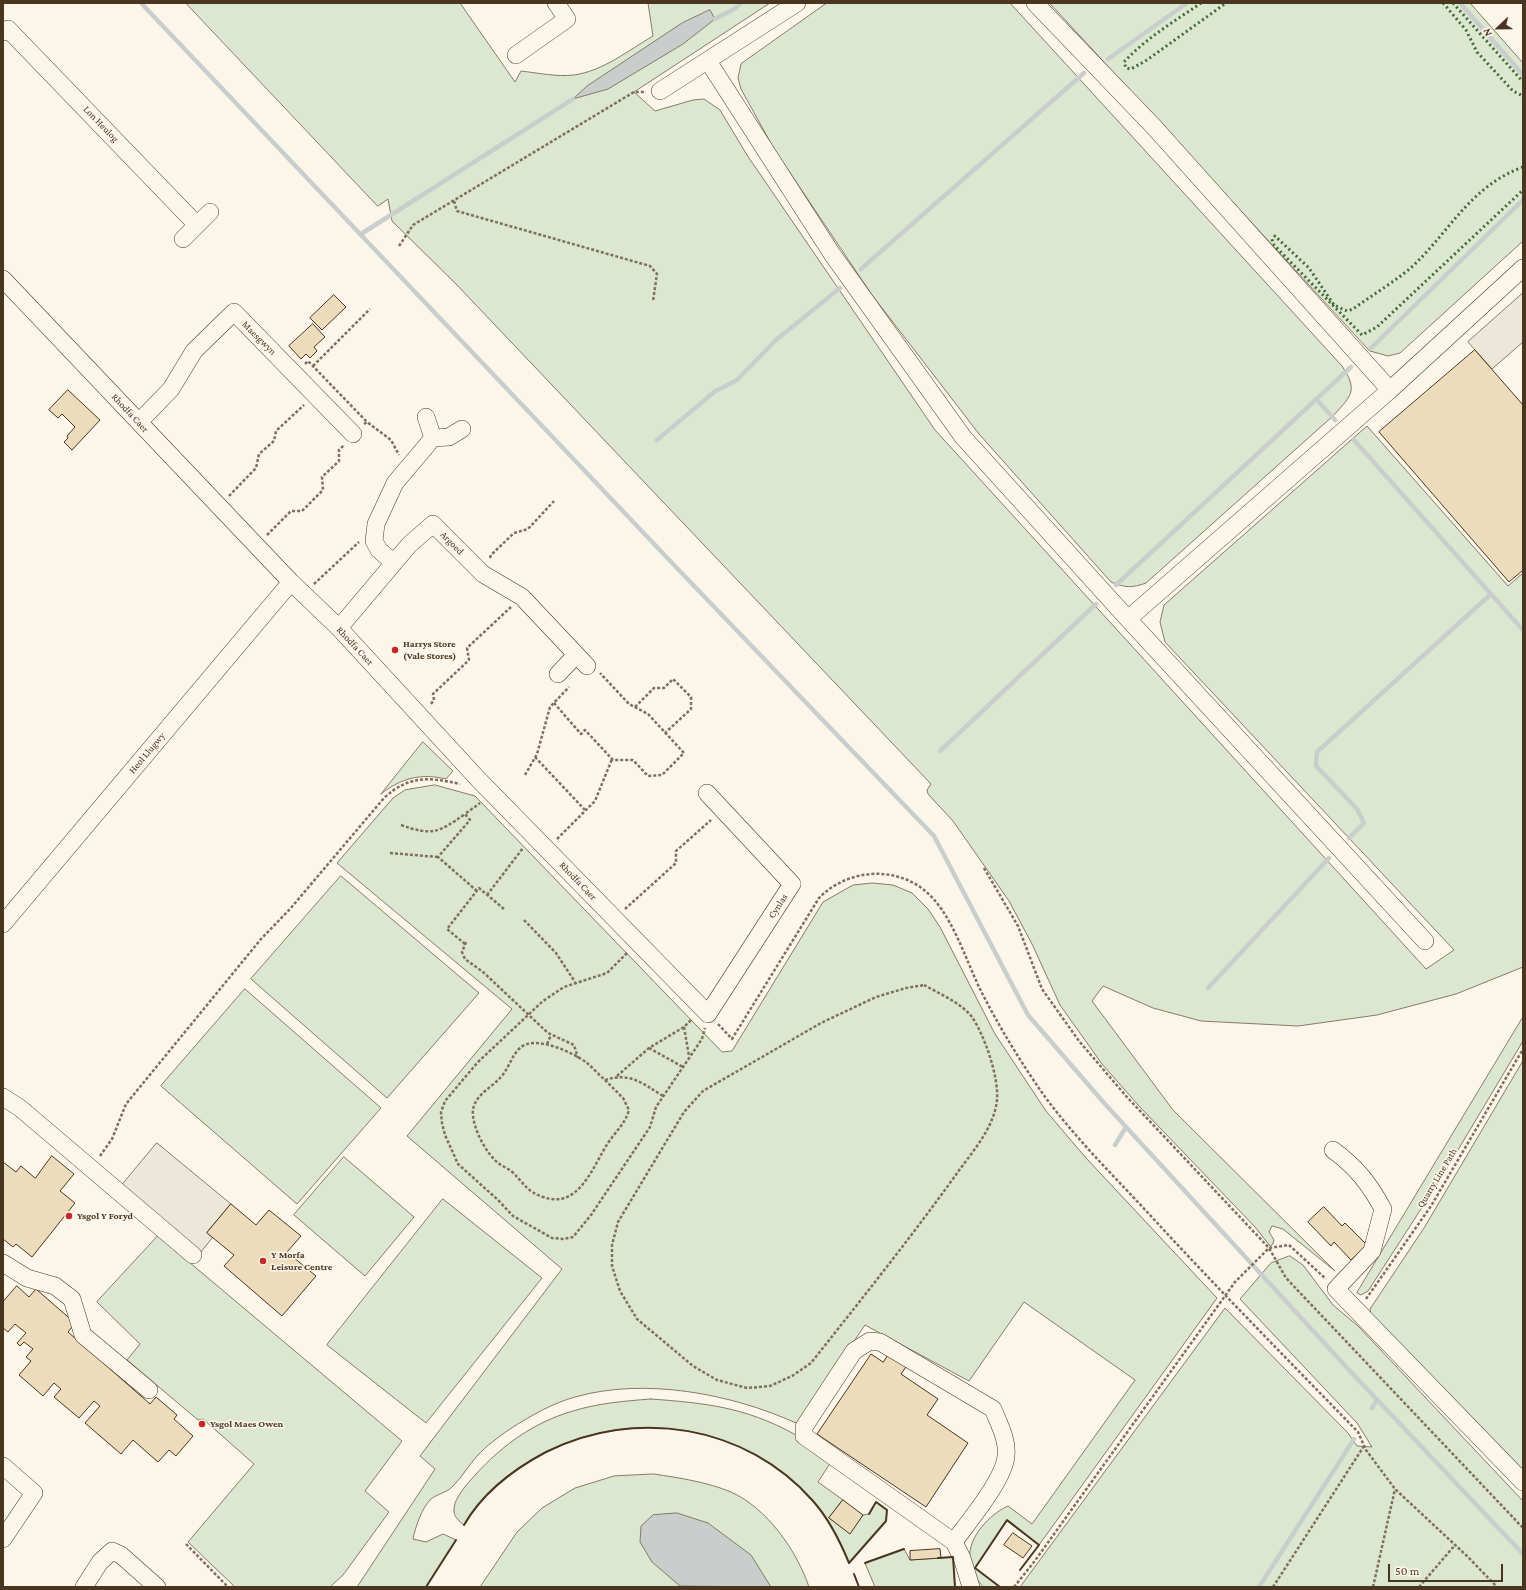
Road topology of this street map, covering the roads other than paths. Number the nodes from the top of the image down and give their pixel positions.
1 (556, 3) edge
2 (797, 3) edge
3 (1035, 3) edge
4 (3, 32) edge
5 (516, 55) dead end
6 (708, 61) junction
7 (660, 92) road end
8 (210, 212) dead end
9 (197, 225) junction
10 (183, 239) dead end
11 (1523, 268) edge
12 (6, 288) edge
13 (1390, 390) junction
14 (426, 417) dead end
15 (139, 422) junction
16 (462, 429) dead end
17 (353, 434) road end
18 (433, 438) junction
19 (394, 563) junction
20 (292, 582) junction
21 (1128, 619) junction
22 (339, 628) junction
23 (558, 674) road end
24 (707, 793) dead end
25 (3, 924) edge
26 (1425, 941) dead end
27 (705, 1010) joint
28 (3, 1096) edge
29 (1333, 1150) dead end
30 (193, 1255) dead end
31 (3, 1263) edge
32 (149, 1390) dead end
33 (3, 1466) edge
34 (1523, 1482) edge
35 (3, 1539) edge
36 (954, 1542) junction
37 (84, 1587) edge
38 (157, 1587) edge
39 (970, 1587) edge

1 - 5 street
2 - 6 street
3 - 13 street
4 - 9 street, Lon Heulog
6 - 7 street
6 - 21 street
8 - 9 street
9 - 10 street
11 - 13 street
12 - 15 street, Rhodfa Caer
13 - 21 street
14 - 18 street
15 - 17 street, Maesgwyn
15 - 20 street, Rhodfa Caer
16 - 18 street
18 - 19 street
19 - 22 street, Argoed
19 - 23 street, Argoed
20 - 22 street, Rhodfa Caer
20 - 25 street, Heol Llugwy
21 - 26 street
22 - 27 street, Rhodfa Caer
24 - 27 street, Cynlas
28 - 30 street
29 - 34 street
31 - 32 street
33 - 35 street
36 - 36 street
36 - 39 street
37 - 38 street

